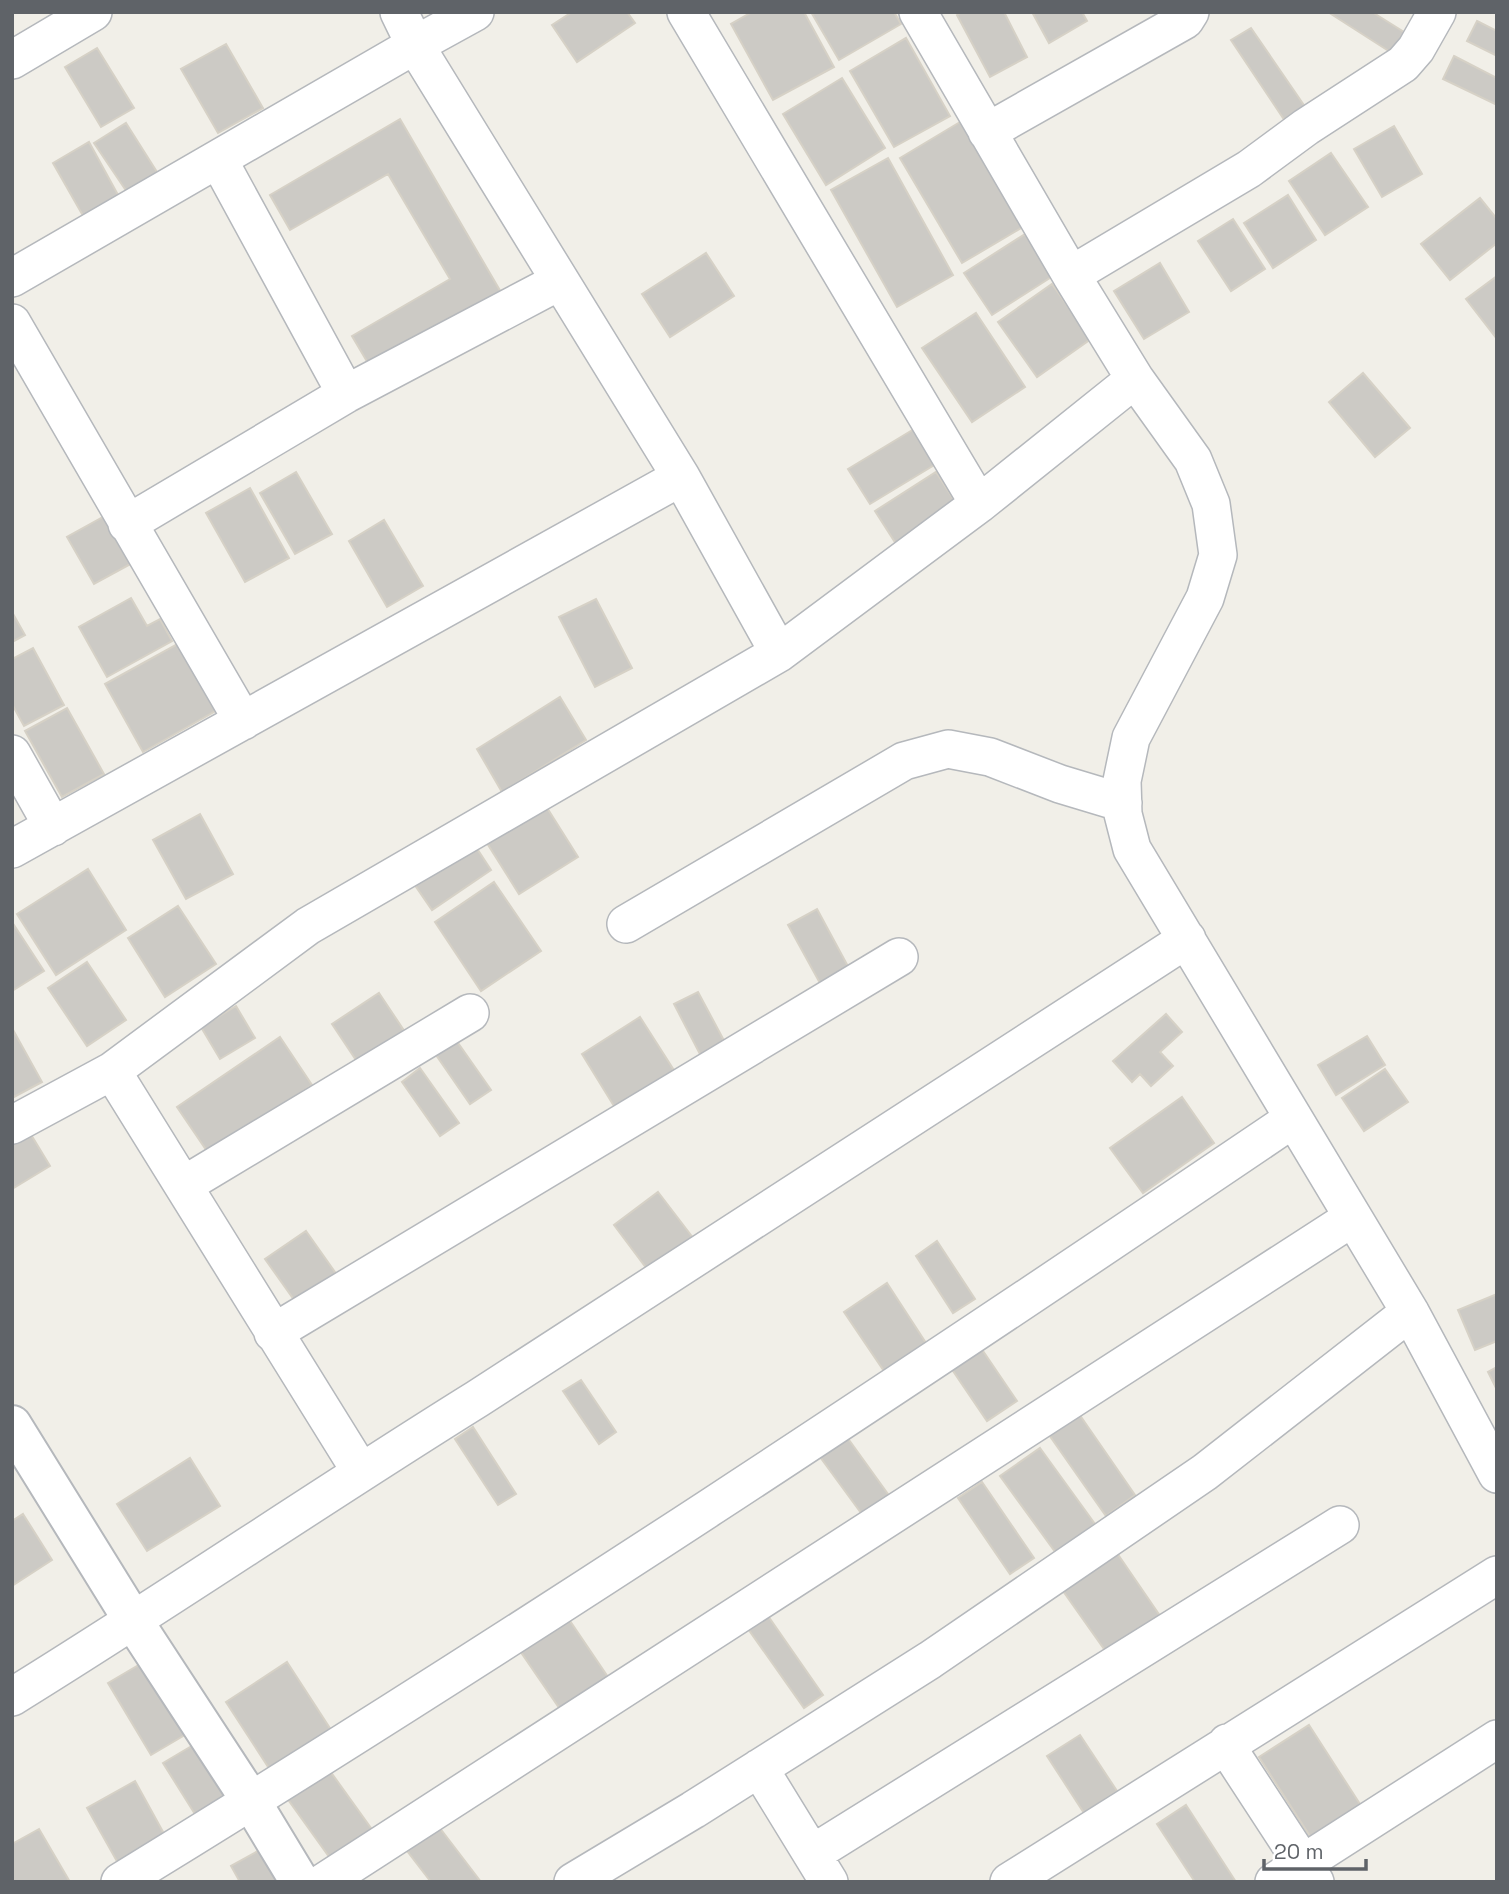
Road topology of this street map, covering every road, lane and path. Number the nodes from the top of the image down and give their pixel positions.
1 (93, 12) edge
2 (399, 12) edge
3 (475, 12) edge
4 (686, 12) edge
5 (918, 12) edge
6 (1190, 12) edge
7 (1437, 12) edge
8 (415, 45) junction
9 (12, 60) edge
10 (988, 132) junction
11 (218, 159) junction
12 (1071, 275) junction
13 (12, 278) edge
14 (560, 281) junction
15 (12, 323) edge
16 (1135, 379) junction
17 (346, 394) junction
18 (681, 477) junction
19 (979, 504) junction
20 (127, 524) junction
21 (779, 653) junction
22 (243, 721) junction
23 (12, 754) edge
24 (1123, 803) junction
25 (53, 827) junction
26 (12, 849) edge
27 (626, 924) dead end
28 (1187, 939) junction
29 (900, 957) dead end
30 (470, 1013) dead end
31 (112, 1071) junction
32 (1293, 1119) junction
33 (12, 1125) edge
34 (184, 1185) junction
35 (1352, 1218) junction
36 (1410, 1312) junction
37 (273, 1333) junction
38 (12, 1425) edge
39 (360, 1472) junction
40 (1497, 1474) edge
41 (1340, 1525) dead end
42 (1497, 1575) edge
43 (134, 1622) junction
44 (12, 1696) edge
45 (1497, 1739) edge
46 (1227, 1742) junction
47 (759, 1769) junction
48 (251, 1801) junction
49 (821, 1868) edge
50 (1297, 1876) edge
51 (120, 1882) edge
52 (300, 1882) edge
53 (324, 1882) edge
54 (573, 1882) edge
55 (1010, 1882) edge

1 - 9 street
2 - 8 street
3 - 8 street
4 - 19 street
5 - 10 street
6 - 10 street
7 - 12 street
8 - 11 street
8 - 14 street
10 - 12 street
11 - 13 street
11 - 17 street
12 - 16 street
14 - 17 street
14 - 18 street
15 - 20 street
16 - 19 street
16 - 24 street
17 - 20 street
18 - 21 street
18 - 22 street
19 - 21 street
20 - 22 street
21 - 31 street
22 - 25 street
23 - 25 street
24 - 27 street
24 - 28 street
25 - 26 street
28 - 32 street
28 - 39 street
29 - 37 street
30 - 34 street
31 - 33 street
31 - 34 street
32 - 35 street
32 - 48 street
34 - 37 street
35 - 36 street
35 - 53 street
36 - 40 street
36 - 47 street
37 - 39 street
38 - 43 street
39 - 43 street
41 - 49 street
42 - 46 street
43 - 44 street
43 - 48 street
45 - 50 street
46 - 50 street
46 - 55 street
47 - 49 street
47 - 54 street
48 - 51 street
48 - 52 street

